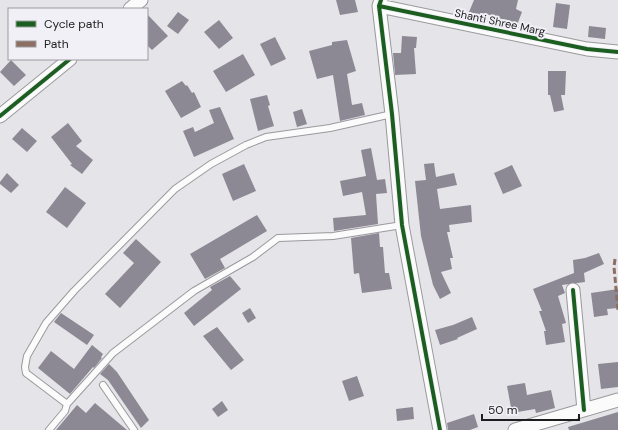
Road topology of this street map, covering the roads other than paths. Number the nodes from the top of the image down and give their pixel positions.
1 (141, 0) edge
2 (380, 3) edge
3 (131, 8) edge
4 (618, 52) edge
5 (69, 60) edge
6 (392, 114) junction
7 (0, 116) edge
8 (402, 225) junction
9 (573, 290) dead end
10 (103, 385) dead end
11 (618, 400) edge
12 (67, 404) junction
13 (584, 410) junction
14 (49, 430) edge
15 (134, 430) edge
16 (440, 430) edge
17 (515, 430) edge

1 - 3 street
2 - 4 street, Shanti Shree Marg
2 - 6 street
5 - 7 street
6 - 8 street
6 - 12 lane
8 - 12 lane
8 - 16 street
9 - 13 street
10 - 15 lane
11 - 13 street
12 - 14 lane
13 - 17 street

